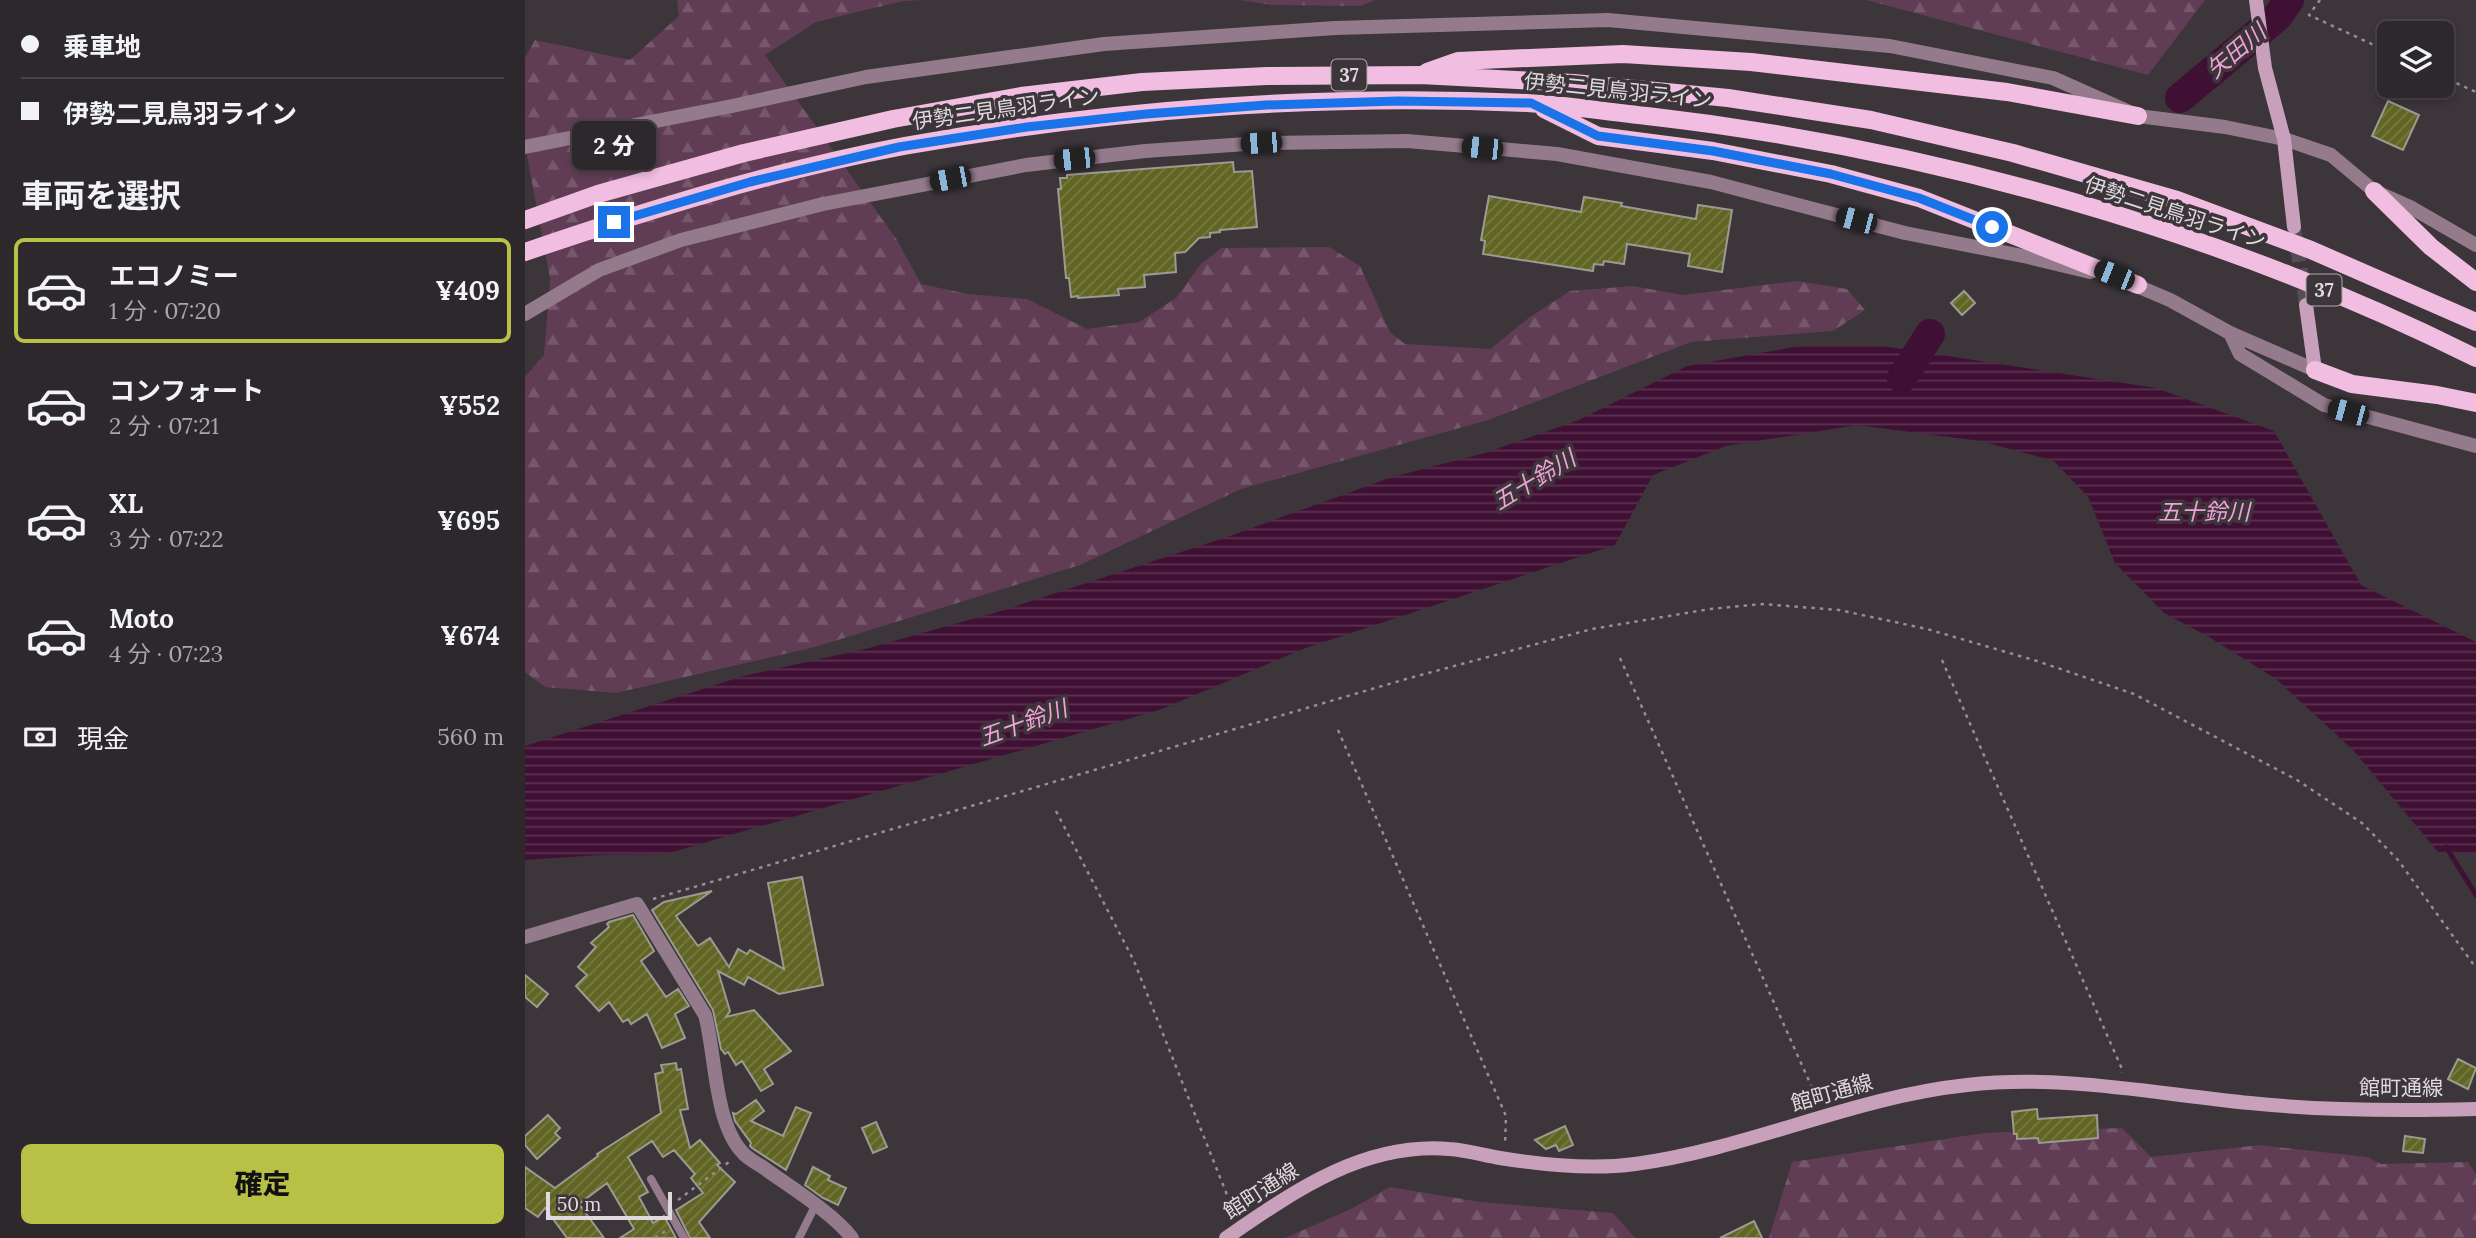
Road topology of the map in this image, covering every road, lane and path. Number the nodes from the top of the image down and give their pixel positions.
1 (2256, 0) edge
2 (2321, 0) edge
3 (2377, 46) edge
4 (1420, 75) junction
5 (2454, 82) edge
6 (2476, 92) edge
7 (1531, 103) junction
8 (2138, 116) junction
9 (2284, 139) junction
10 (525, 147) edge
11 (2374, 191) junction
12 (525, 220) edge
13 (2294, 227) tunnel mouth
14 (2476, 245) edge
15 (525, 252) edge
16 (2476, 282) edge
17 (2138, 285) junction
18 (2306, 305) tunnel mouth
19 (525, 314) edge
20 (2476, 322) edge
21 (2230, 333) junction
22 (2476, 358) edge
23 (2315, 370) junction
24 (2476, 403) edge
25 (2476, 446) edge
26 (1620, 658) dead end
27 (1942, 660) dead end
28 (1338, 730) dead end
29 (1056, 811) dead end
30 (637, 904) junction
31 (525, 937) edge
32 (2476, 968) edge
33 (2121, 1087) junction
34 (2476, 1110) edge
35 (1825, 1117) junction
36 (742, 1152) junction
37 (1504, 1158) junction
38 (651, 1179) dead end
39 (815, 1206) junction
40 (666, 1207) junction
41 (1241, 1228) junction
42 (684, 1238) edge
43 (799, 1238) edge
44 (852, 1238) edge
45 (1226, 1238) edge

1 - 9 main road
2 - 3 path
4 - 8 main road
4 - 12 main road, 伊勢二見鳥羽ライン / 37
4 - 20 main road, 伊勢二見鳥羽ライン / 37
5 - 6 path
7 - 15 main road, 伊勢二見鳥羽ライン / 37
7 - 17 main road
7 - 22 main road, 伊勢二見鳥羽ライン / 37
8 - 9 street
8 - 10 street
9 - 11 street
9 - 13 main road
11 - 14 street
11 - 16 main road
17 - 19 street
17 - 21 street
18 - 23 main road
21 - 23 street
21 - 25 street
23 - 24 main road
26 - 35 path
27 - 33 path
28 - 37 path
29 - 41 path
30 - 31 street
30 - 32 path
30 - 36 street
33 - 34 main road, 館町通線
33 - 35 main road, 館町通線
35 - 37 main road, 館町通線
36 - 39 street
36 - 40 path
37 - 41 main road, 館町通線
38 - 40 lane
39 - 43 lane
39 - 44 street
40 - 42 lane
41 - 45 main road, 館町通線

